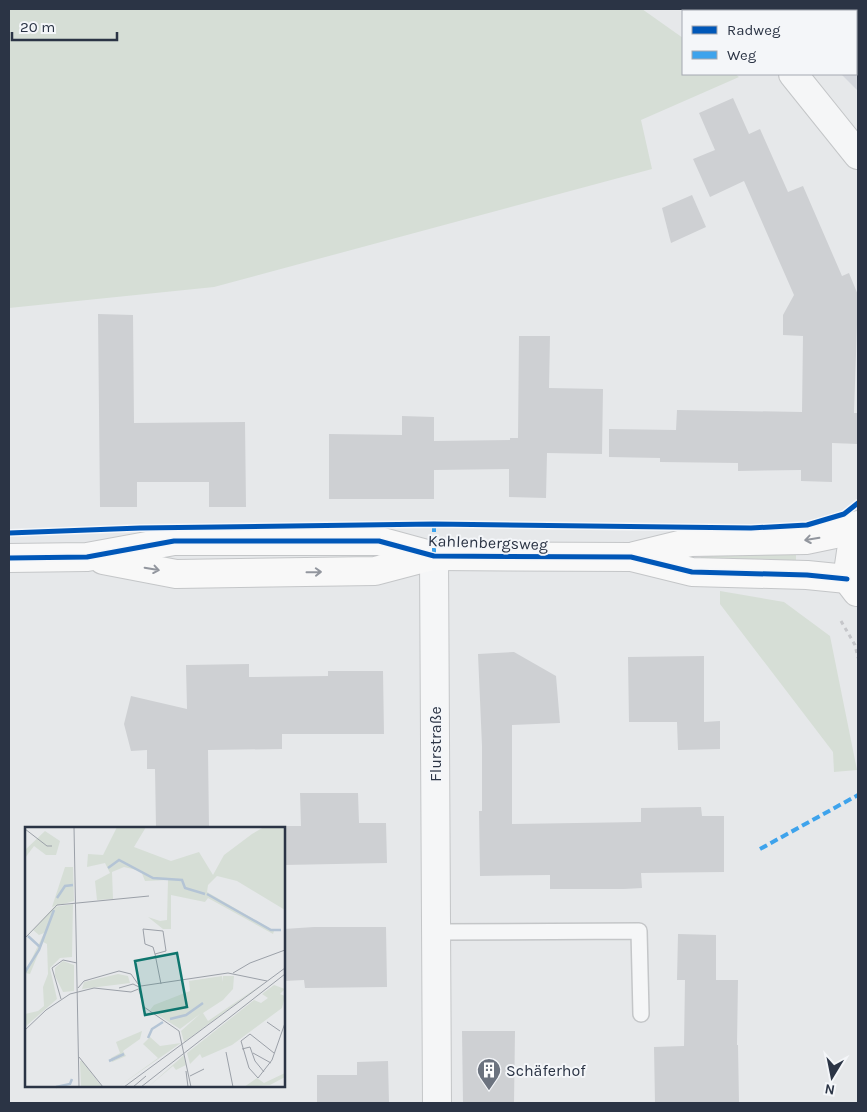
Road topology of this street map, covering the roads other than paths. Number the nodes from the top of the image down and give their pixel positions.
1 (794, 75) edge
2 (858, 154) edge
3 (858, 525) edge
4 (858, 529) edge
5 (434, 556) junction
6 (630, 557) junction
7 (9, 558) edge
8 (853, 586) edge
9 (436, 932) junction
10 (641, 1014) dead end
11 (437, 1103) edge

1 - 2 street
3 -> 6 street, Kahlenbergsweg
4 - 8 street, Kahlenbergsweg
5 - 6 street, Kahlenbergsweg
5 - 7 street, Kahlenbergsweg
5 - 9 street, Flurstraße
6 - 8 street, Kahlenbergsweg
9 - 10 lane
9 - 11 street, Flurstraße

